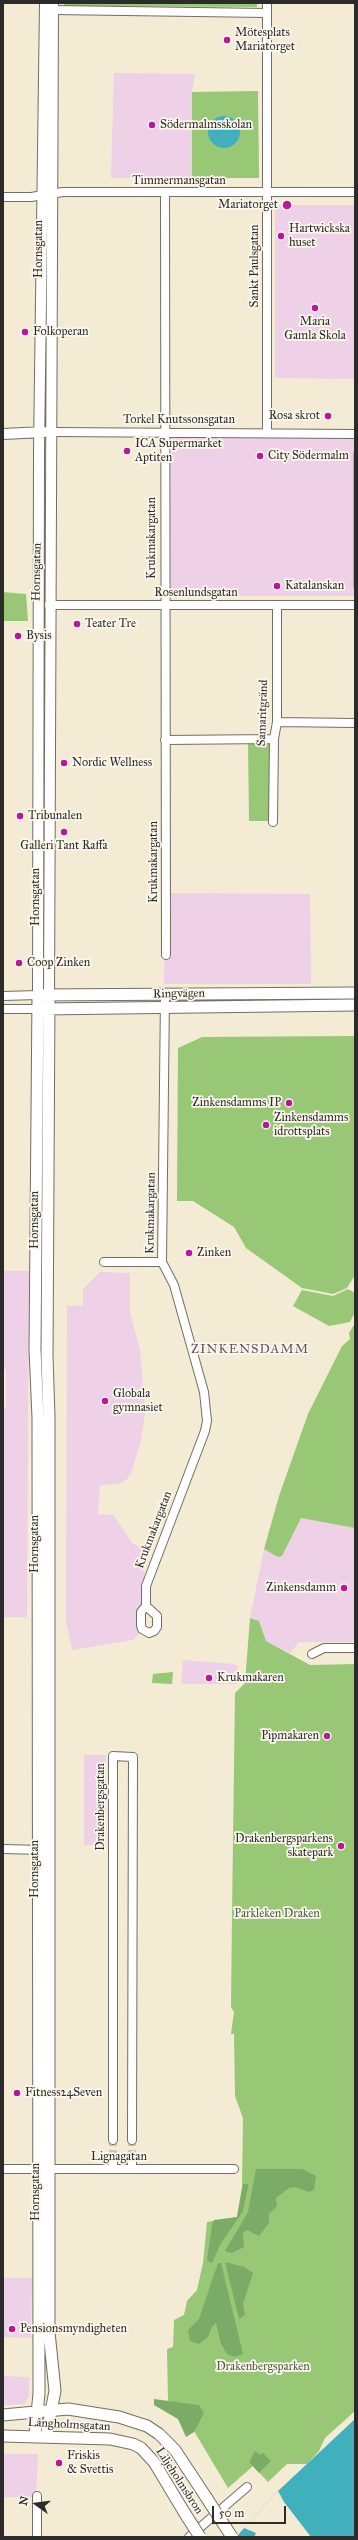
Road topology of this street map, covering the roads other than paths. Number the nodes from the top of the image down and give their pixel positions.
1 (45, 3) edge
2 (267, 3) edge
3 (53, 6) edge
4 (267, 13) junction
5 (165, 192) junction
6 (355, 192) edge
7 (267, 193) junction
8 (47, 195) junction
9 (3, 197) edge
10 (39, 432) junction
11 (52, 432) junction
12 (164, 433) junction
13 (267, 433) junction
14 (3, 434) edge
15 (355, 434) edge
16 (38, 605) junction
17 (49, 605) junction
18 (277, 605) junction
19 (355, 605) edge
20 (164, 606) junction
21 (277, 722) junction
22 (355, 723) edge
23 (274, 739) junction
24 (165, 740) junction
25 (273, 822) dead end
26 (166, 955) dead end
27 (355, 993) edge
28 (43, 995) junction
29 (165, 995) junction
30 (3, 996) edge
31 (355, 1005) edge
32 (164, 1007) junction
33 (3, 1009) edge
34 (43, 1009) junction
35 (104, 1262) dead end
36 (162, 1262) junction
37 (146, 1606) dead end
38 (355, 1648) edge
39 (312, 1654) dead end
40 (3, 1849) edge
41 (42, 1850) junction
42 (113, 2140) tunnel mouth
43 (132, 2140) tunnel mouth
44 (113, 2158) tunnel mouth
45 (132, 2158) tunnel mouth
46 (3, 2169) edge
47 (37, 2169) junction
48 (49, 2169) junction
49 (113, 2169) junction
50 (132, 2169) junction
51 (234, 2169) dead end
52 (51, 2411) junction
53 (37, 2412) junction
54 (3, 2415) edge
55 (133, 2420) joint
56 (3, 2436) edge
57 (35, 2436) junction
58 (46, 2437) junction
59 (133, 2444) joint
60 (247, 2487) dead end
61 (37, 2496) dead end
62 (37, 2537) edge
63 (189, 2537) edge
64 (200, 2537) edge
65 (232, 2537) edge

1 - 8 street, Hornsgatan
2 - 4 street, Sankt Paulsgatan
3 - 4 street
3 - 8 street, Hornsgatan
4 - 7 street, Sankt Paulsgatan
5 - 7 street, Timmermansgatan
5 - 8 street, Timmermansgatan
5 - 12 street, Krukmakargatan
6 - 7 street, Timmermansgatan
7 - 13 street, Sankt Paulsgatan
8 - 9 street, Timmermansgatan
8 - 10 street, Hornsgatan
8 - 11 street, Hornsgatan
10 - 11 street, Torkel Knutssonsgatan
10 - 14 street, Torkel Knutssonsgatan
10 - 16 street, Hornsgatan
11 - 12 street, Torkel Knutssonsgatan
11 - 17 street, Hornsgatan
12 - 13 street, Torkel Knutssonsgatan
12 - 20 street, Krukmakargatan
13 - 15 street, Torkel Knutssonsgatan
16 - 17 street, Rosenlundsgatan
16 - 28 street, Hornsgatan
17 - 20 street, Rosenlundsgatan
17 - 28 street, Hornsgatan
18 - 19 street, Rosenlundsgatan
18 - 20 street, Rosenlundsgatan
18 - 21 street, Samaritgränd
20 - 24 street, Krukmakargatan
21 - 22 street
21 - 23 street, Samaritgränd
23 - 24 street
23 - 25 street, Samaritgränd
24 - 26 street, Krukmakargatan
27 - 29 main road, Ringvägen
28 - 29 main road, Ringvägen
28 - 30 street, Ringvägen
28 - 34 main road, Hornsgatan
29 - 32 street, Krukmakargatan
31 - 32 main road, Ringvägen
32 - 34 main road, Ringvägen
32 - 36 street, Krukmakargatan
33 - 34 street, Ringvägen
34 - 41 main road, Hornsgatan
35 - 36 street
36 - 37 street, Krukmakargatan
38 - 39 street
40 - 41 street
41 - 47 main road, Hornsgatan
41 - 48 main road, Hornsgatan
42 - 43 street, Drakenbergsgatan
44 - 49 street
45 - 50 street
46 - 47 street, Lignagatan
47 - 48 street, Lignagatan
47 - 53 main road, Hornsgatan
48 - 49 street, Lignagatan
48 - 52 main road, Hornsgatan
49 - 50 street, Lignagatan
50 - 51 street, Lignagatan
52 - 53 main road, Långholmsgatan
52 - 55 main road, Långholmsgatan
52 - 58 main road, Hornsgatan
53 - 54 main road, Långholmsgatan
53 - 57 main road, Hornsgatan
55 - 65 main road, Liljeholmsbron, bridge
56 - 57 main road, Långholmsgatan
57 - 58 main road, Långholmsgatan
58 - 59 main road, Långholmsgatan
59 - 64 main road, Liljeholmsbron, bridge
60 - 63 street
61 - 62 street

